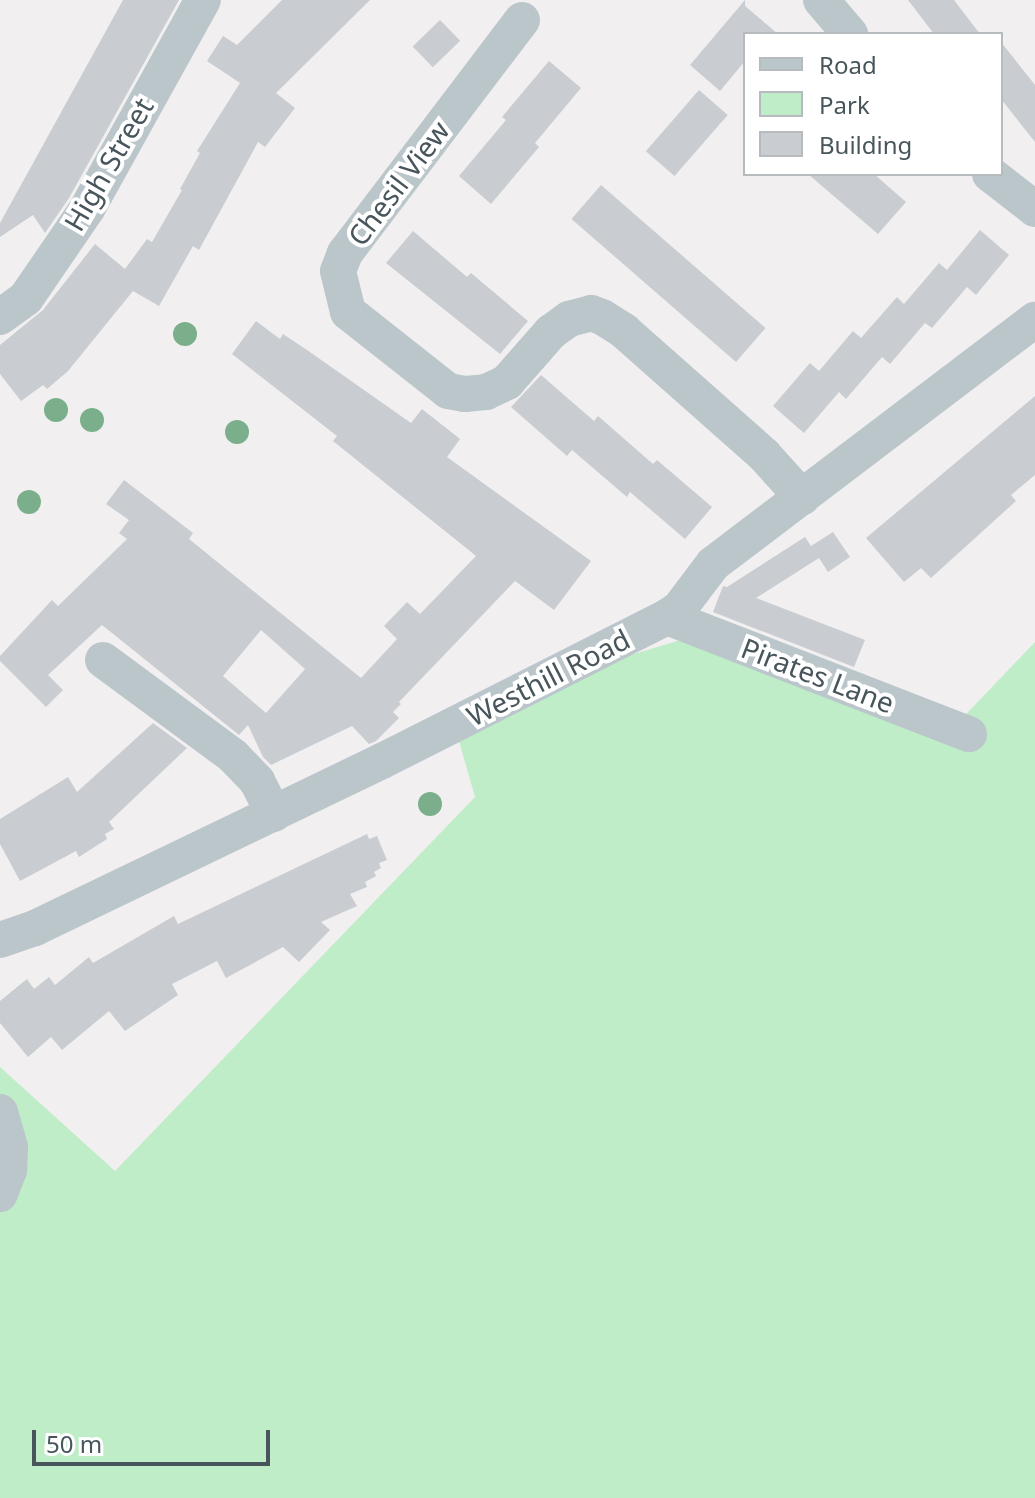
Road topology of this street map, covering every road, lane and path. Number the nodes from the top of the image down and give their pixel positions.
1 (203, 0) edge
2 (821, 0) edge
3 (522, 20) dead end
4 (848, 32) edge
5 (993, 176) edge
6 (1035, 209) edge
7 (0, 317) edge
8 (1035, 320) edge
9 (802, 497) junction
10 (667, 617) junction
11 (103, 660) dead end
12 (969, 734) dead end
13 (274, 814) junction
14 (0, 940) edge
15 (0, 1112) edge
16 (0, 1194) edge

1 - 7 street, High Street
2 - 4 street
3 - 9 street, Chesil View
5 - 6 street
8 - 9 street, Westhill Road
9 - 10 street, Westhill Road
10 - 12 street, Pirates Lane
10 - 13 street, Westhill Road
11 - 13 street
13 - 14 street, Westhill Road
15 - 16 street

